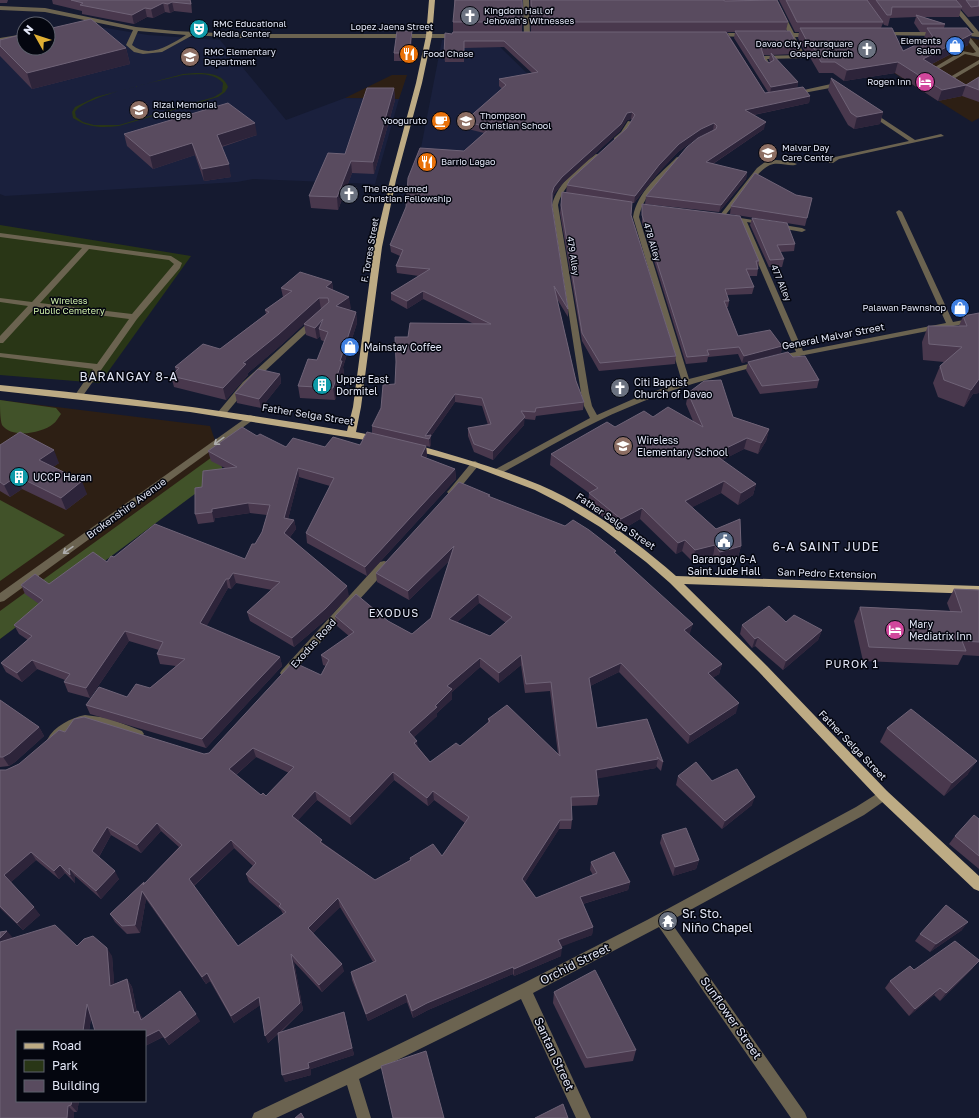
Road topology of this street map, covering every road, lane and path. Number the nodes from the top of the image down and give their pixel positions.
1 (432, 0) edge
2 (526, 0) edge
3 (774, 0) edge
4 (949, 0) edge
5 (770, 7) edge
6 (778, 7) junction
7 (0, 8) edge
8 (86, 19) junction
9 (75, 22) edge
10 (136, 28) junction
11 (882, 29) edge
12 (192, 34) junction
13 (878, 34) edge
14 (886, 34) junction
15 (942, 34) edge
16 (950, 34) edge
17 (965, 34) junction
18 (978, 34) edge
19 (712, 35) edge
20 (727, 35) junction
21 (756, 35) edge
22 (770, 35) edge
23 (791, 35) junction
24 (815, 35) edge
25 (429, 36) junction
26 (467, 36) edge
27 (520, 36) edge
28 (527, 36) junction
29 (535, 36) edge
30 (16, 37) edge
31 (0, 40) edge
32 (730, 40) edge
33 (978, 54) edge
34 (979, 62) edge
35 (768, 67) edge
36 (788, 94) edge
37 (850, 99) edge
38 (862, 107) edge
39 (630, 122) edge
40 (941, 136) dead end
41 (913, 141) junction
42 (683, 152) edge
43 (831, 162) dead end
44 (794, 164) dead end
45 (899, 212) dead end
46 (714, 215) edge
47 (722, 216) junction
48 (743, 220) junction
49 (802, 230) dead end
50 (0, 235) edge
51 (87, 247) junction
52 (0, 300) edge
53 (34, 304) junction
54 (134, 317) junction
55 (319, 317) edge
56 (979, 319) edge
57 (950, 324) junction
58 (0, 341) edge
59 (800, 354) junction
60 (0, 355) edge
61 (99, 367) junction
62 (686, 382) junction
63 (0, 388) edge
64 (79, 395) junction
65 (221, 414) junction
66 (250, 418) junction
67 (595, 420) junction
68 (351, 434) junction
69 (386, 440) edge
70 (401, 444) edge
71 (475, 464) junction
72 (497, 472) junction
73 (444, 501) edge
74 (393, 556) edge
75 (674, 580) junction
76 (979, 590) edge
77 (0, 598) edge
78 (279, 680) edge
79 (151, 738) edge
80 (46, 746) edge
81 (883, 795) junction
82 (979, 885) edge
83 (661, 919) junction
84 (524, 990) junction
85 (351, 1076) junction
86 (363, 1117) edge
87 (259, 1118) edge
88 (584, 1118) edge
89 (800, 1118) edge

1 - 25 main road, F. Torres Street
2 - 28 street
3 - 6 street
4 - 18 street
5 - 6 street
6 - 23 street
7 - 8 street, Lopez Jaena Street
8 - 9 street
8 - 10 street, Lopez Jaena Street
10 - 12 street, Lopez Jaena Street
10 - 12 street
11 - 14 street
12 - 25 street, Lopez Jaena Street
13 - 14 street
14 - 15 street
16 - 17 street
17 - 18 street
17 - 33 street
19 - 20 street
20 - 21 street
20 - 32 street
22 - 23 street
23 - 24 street
23 - 35 street
25 - 26 street, Lopez Jaena Street
25 - 68 main road, F. Torres Street
27 - 28 street
28 - 29 street
30 - 31 street
33 - 34 street
36 - 37 street
38 - 41 street
39 - 67 street, 479 Alley
40 - 41 street
41 - 43 street
42 - 62 street, 478 Alley
44 - 47 street
45 - 57 street
46 - 47 street
47 - 48 street
48 - 49 street
48 - 59 street, 477 Alley
50 - 51 street
51 - 53 street
51 - 54 street
52 - 53 street
53 - 54 street
53 - 58 street
54 - 61 street
55 - 65 street
56 - 57 street, General Malvar Street
57 - 59 street, General Malvar Street
59 - 62 street, General Malvar Street
60 - 61 street
61 - 64 street
62 - 67 street, General Malvar Street
63 - 64 main road, Father Selga Street
64 - 65 main road, Father Selga Street
65 - 66 main road, Father Selga Street
66 - 68 main road, Father Selga Street
66 -> 77 street, Brokenshire Avenue
67 - 72 street, General Malvar Street
68 - 69 main road, Father Selga Street
70 - 71 main road, Father Selga Street
71 - 72 main road, Father Selga Street
71 - 73 street
72 - 75 main road, Father Selga Street
74 - 78 street, Exodus Road
75 - 76 main road, San Pedro Extension
75 - 81 main road, Father Selga Street
79 - 80 street
81 - 82 main road, Father Selga Street
81 - 83 street, Orchid Street
83 - 84 street, Orchid Street
83 - 89 street, Sunflower Street
84 - 85 street, Orchid Street
84 - 88 street, Santan Street
85 - 86 street
85 - 87 street, Orchid Street

